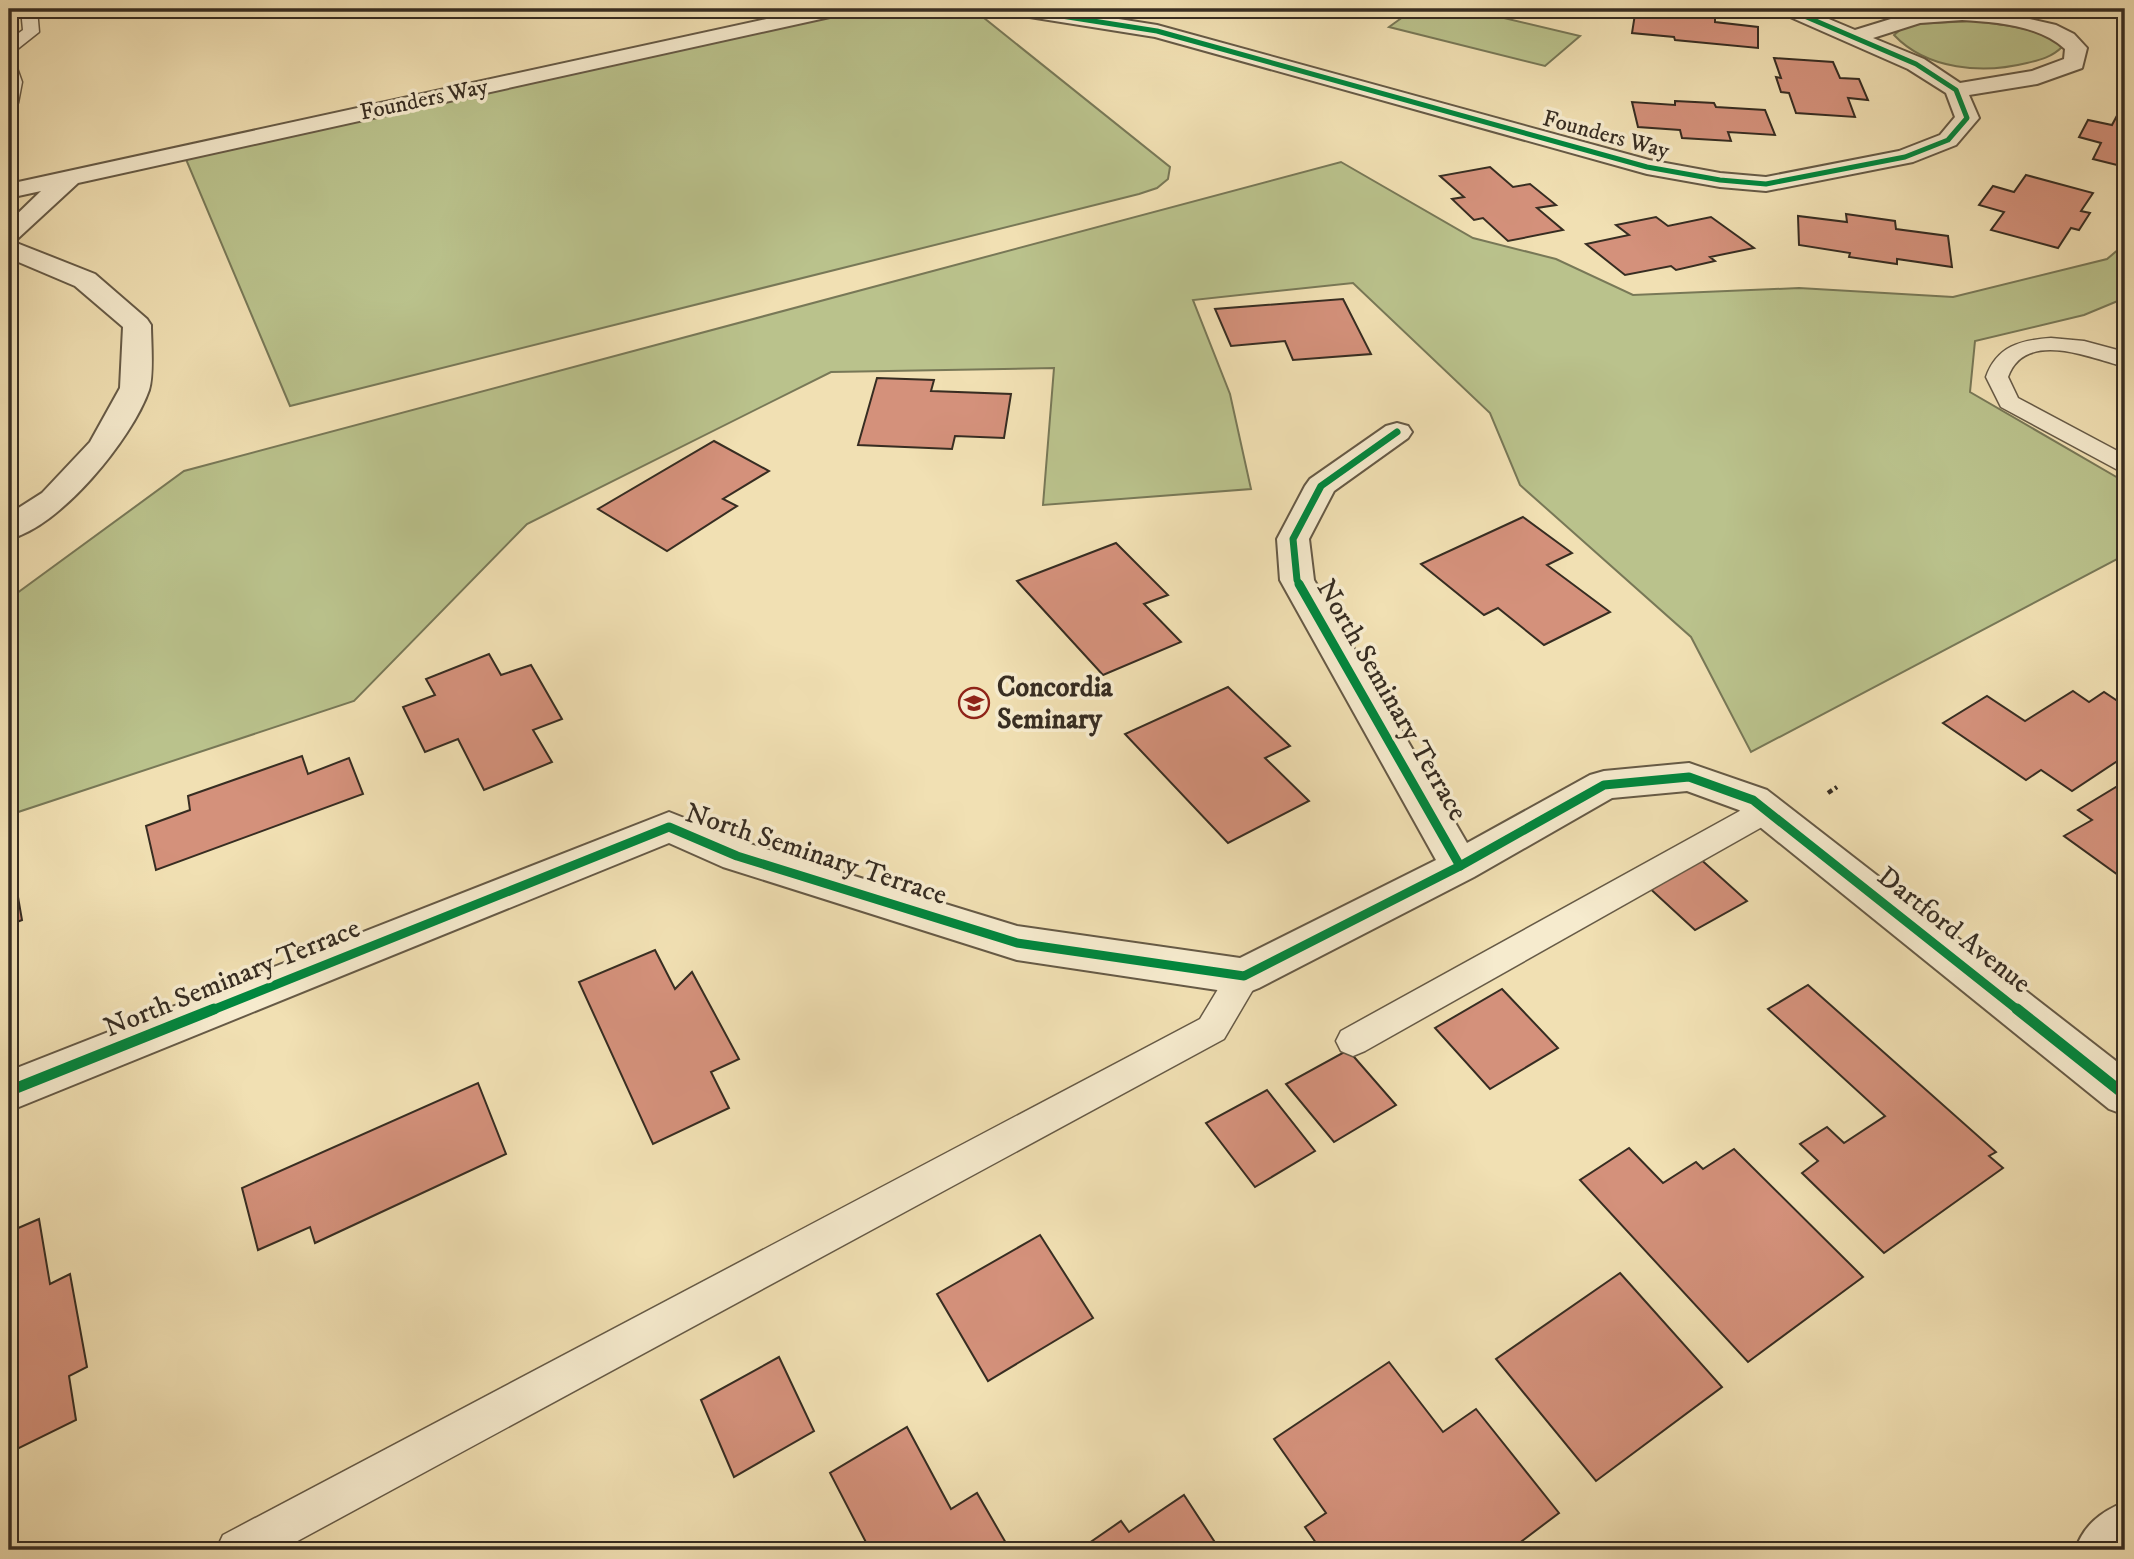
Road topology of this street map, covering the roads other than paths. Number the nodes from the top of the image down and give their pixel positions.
1 (29, 9) edge
2 (839, 9) edge
3 (1017, 9) edge
4 (1788, 9) edge
5 (1856, 37) junction
6 (9, 47) edge
7 (9, 68) edge
8 (1956, 90) junction
9 (9, 103) edge
10 (69, 178) junction
11 (9, 191) edge
12 (9, 236) edge
13 (9, 249) edge
14 (2123, 356) edge
15 (1397, 432) dead end
16 (2125, 464) edge
17 (9, 529) edge
18 (1760, 805) junction
19 (1460, 866) junction
20 (1244, 976) junction
21 (1353, 1041) dead end
22 (9, 1091) edge
23 (2125, 1095) edge
24 (2125, 1530) edge
25 (238, 1550) edge
26 (2103, 1550) edge

1 - 6 lane
2 - 10 street, Founders Way
3 - 8 street, Founders Way
4 - 5 street
5 - 8 street
5 - 8 street
7 - 9 lane
10 - 11 street, Founders Way
10 - 12 street
13 - 17 street
14 - 16 lane
15 - 19 street, North Seminary Terrace
18 - 19 street, North Seminary Terrace
18 - 21 lane
18 - 23 street, Dartford Avenue
19 - 20 street, North Seminary Terrace
20 - 22 street, North Seminary Terrace
20 - 25 lane
24 - 26 street

